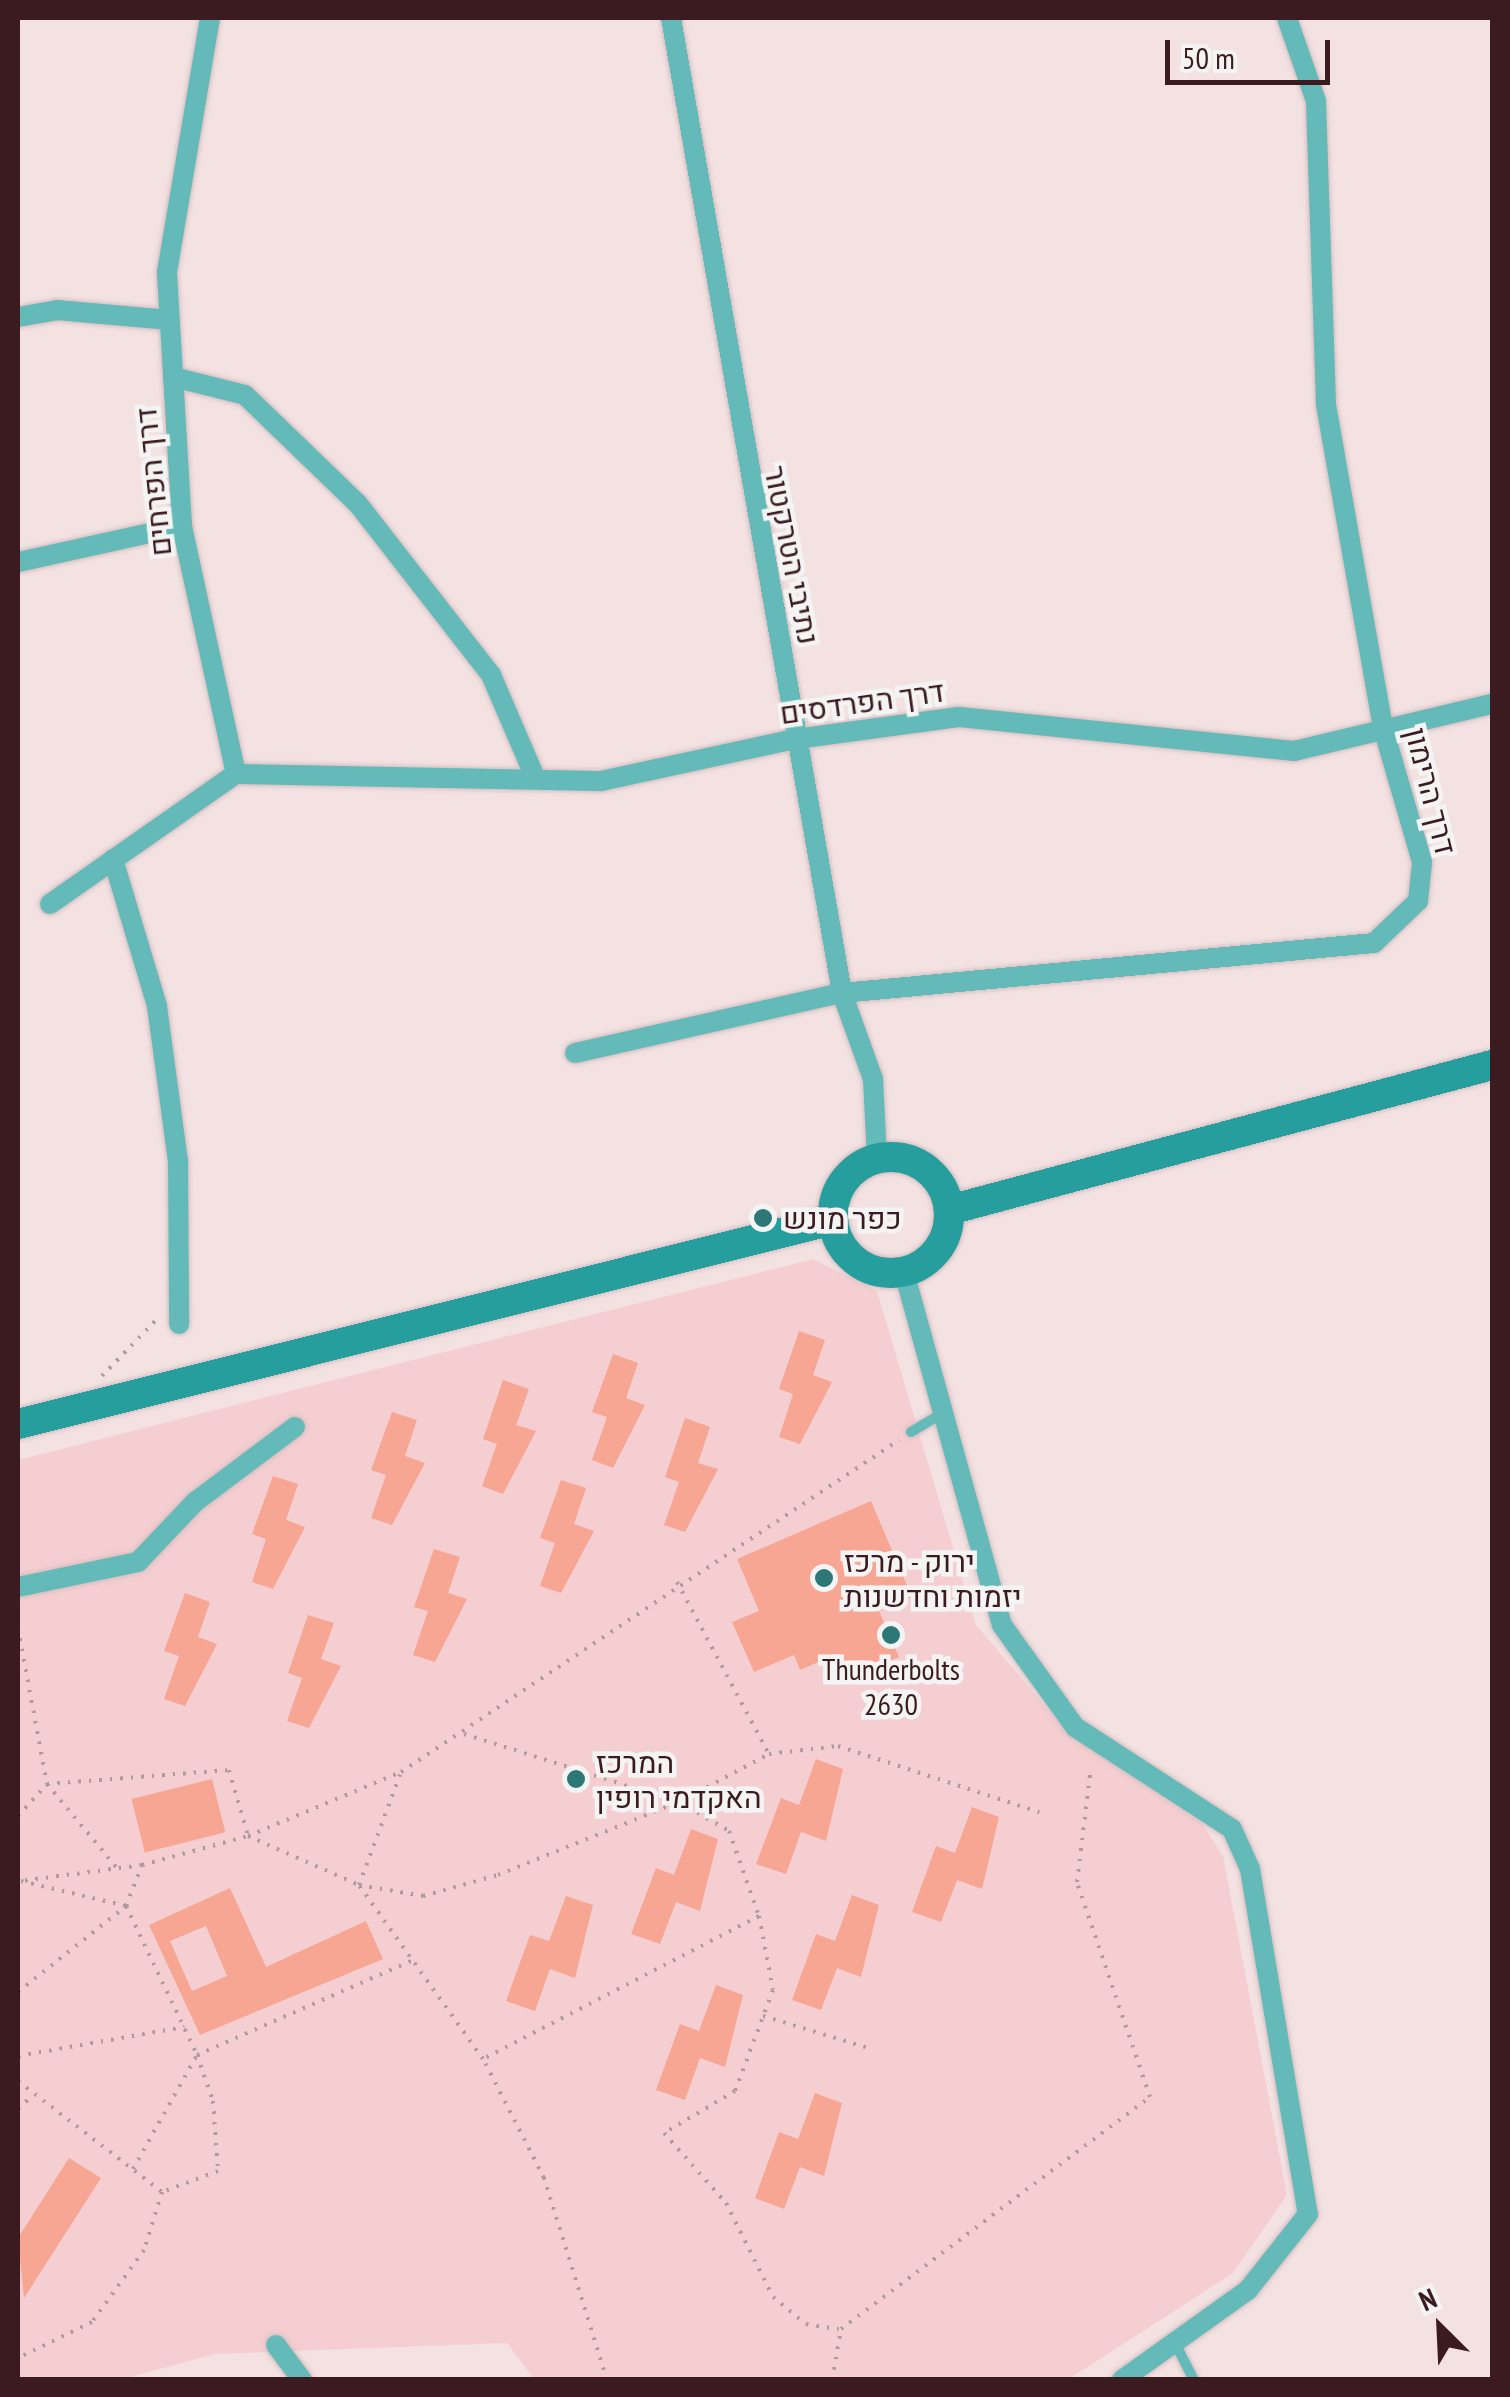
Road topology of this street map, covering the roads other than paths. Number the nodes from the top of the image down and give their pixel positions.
1 (210, 18) edge
2 (670, 18) edge
3 (1287, 18) edge
4 (18, 317) edge
5 (170, 320) junction
6 (173, 377) junction
7 (182, 526) junction
8 (18, 562) edge
9 (1492, 704) edge
10 (1383, 728) junction
11 (796, 739) junction
12 (236, 774) junction
13 (535, 777) junction
14 (112, 859) junction
15 (50, 904) dead end
16 (842, 993) junction
17 (575, 1053) dead end
18 (1492, 1066) edge
19 (877, 1159) junction
20 (949, 1210) junction
21 (833, 1220) junction
22 (904, 1272) junction
23 (179, 1324) dead end
24 (948, 1410) junction
25 (18, 1424) edge
26 (295, 1427) dead end
27 (911, 1432) road end
28 (18, 1587) edge
29 (276, 2344) dead end
30 (1176, 2344) junction
31 (302, 2380) edge
32 (1122, 2380) edge
33 (1194, 2380) edge

1 - 5 street, דרך הפרחים
2 - 11 street, נתיבי הטרקטור
3 - 10 street, דרך הרימון
4 - 5 street
5 - 6 street, דרך הפרחים
6 - 7 street, דרך הפרחים
6 - 13 street
7 - 8 street
7 - 12 street, דרך הפרחים
9 - 10 street, דרך הפרדסים
10 - 11 street, דרך הפרדסים
10 - 16 street, דרך הרימון
11 - 13 street, דרך הפרדסים
11 - 16 street, נתיבי הטרקטור
12 - 13 street, דרך הפרדסים
12 - 14 street
14 - 15 street
14 - 23 street
16 - 17 street, דרך הרימון
16 - 19 street, נתיבי הטרקטור
18 - 20 main road
19 - 20 main road
19 - 21 main road
20 - 22 main road
21 - 22 main road
21 - 25 main road
22 - 24 street
24 - 27 lane
24 - 30 street
26 - 28 street
29 - 31 street
30 - 32 street
30 - 33 lane

